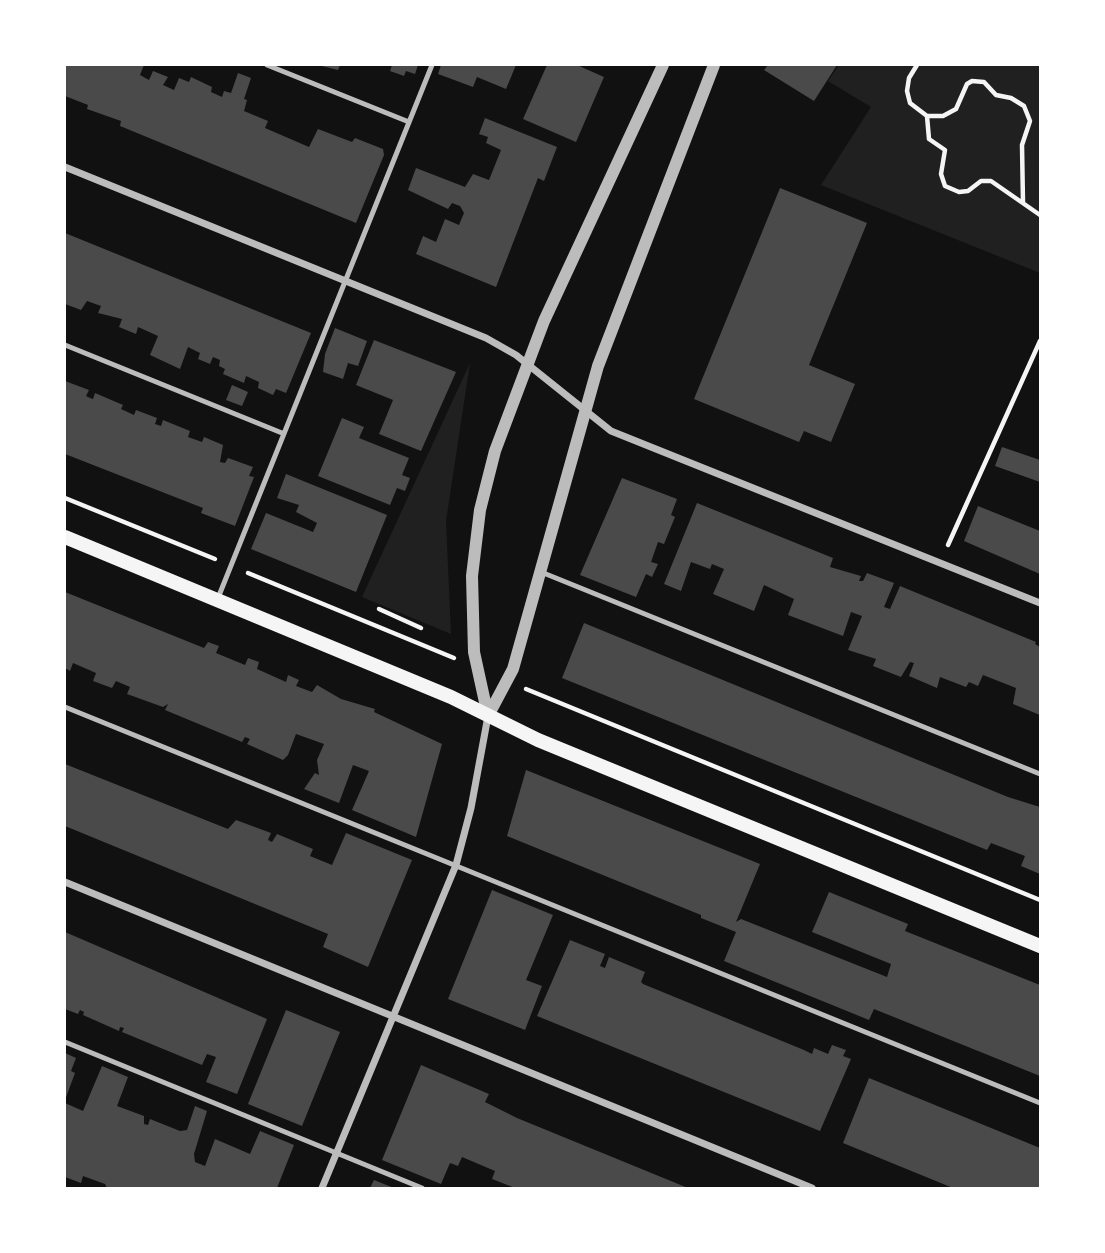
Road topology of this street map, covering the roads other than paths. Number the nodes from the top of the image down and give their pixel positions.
1 (267, 65) edge
2 (432, 65) edge
3 (663, 65) edge
4 (710, 66) edge
5 (409, 122) junction
6 (65, 167) edge
7 (344, 281) junction
8 (65, 345) edge
9 (527, 365) junction
10 (584, 412) junction
11 (282, 433) junction
12 (65, 537) edge
13 (541, 572) junction
14 (218, 600) junction
15 (1040, 603) edge
16 (65, 707) edge
17 (488, 716) junction
18 (1040, 774) edge
19 (456, 865) junction
20 (65, 882) edge
21 (1040, 946) edge
22 (394, 1017) junction
23 (65, 1042) edge
24 (1040, 1103) edge
25 (337, 1153) junction
26 (322, 1188) edge
27 (422, 1188) edge
28 (812, 1188) edge

1 - 5 lane
2 - 5 lane
3 - 9 street
4 - 10 street
5 - 7 lane
6 - 7 street
7 - 9 street
7 - 11 lane
8 - 11 lane
9 - 10 street
9 - 17 street
10 - 13 street
10 - 15 street
11 - 14 lane
12 - 14 main road
13 - 17 street
13 - 18 lane
14 - 17 main road
16 - 19 lane
17 - 19 street
17 - 21 main road
19 - 22 street
19 - 24 lane
20 - 22 street
22 - 25 street
22 - 28 street
23 - 25 lane
25 - 26 street
25 - 27 lane

